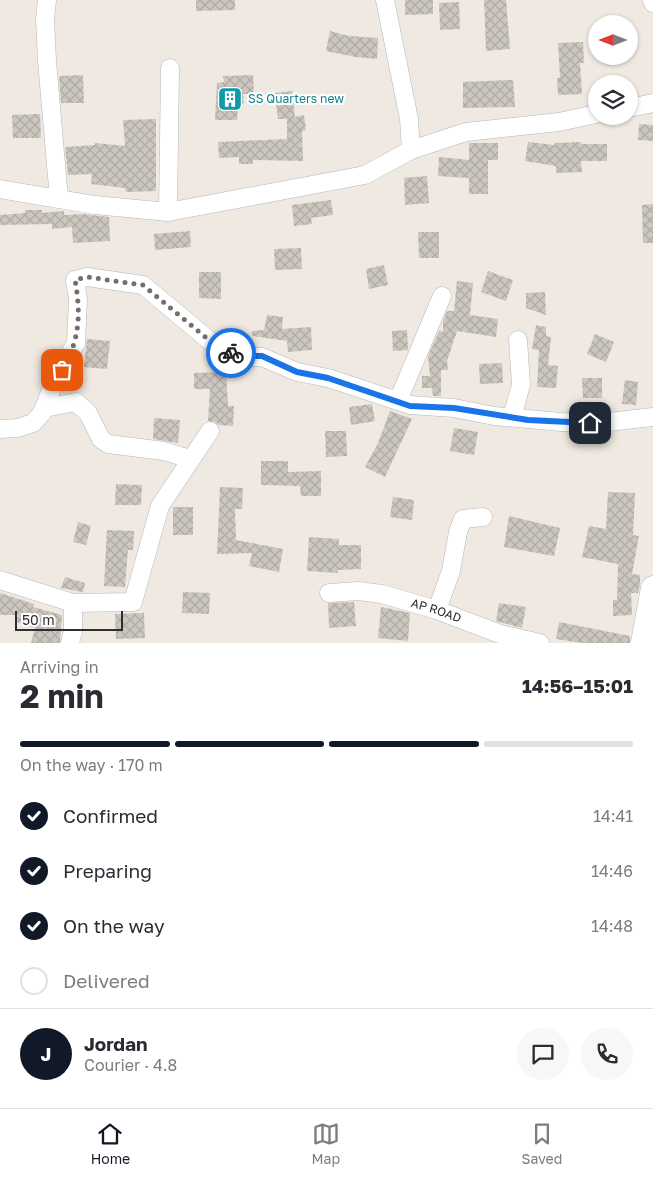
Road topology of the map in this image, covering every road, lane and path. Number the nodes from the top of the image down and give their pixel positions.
1 (47, 0) edge
2 (385, 0) edge
3 (170, 68) dead end
4 (653, 103) edge
5 (638, 106) edge
6 (588, 116) edge
7 (411, 150) junction
8 (0, 189) edge
9 (59, 199) junction
10 (168, 212) junction
11 (442, 296) dead end
12 (518, 340) dead end
13 (398, 401) junction
14 (44, 408) junction
15 (512, 417) junction
16 (653, 417) edge
17 (0, 429) edge
18 (210, 431) dead end
19 (190, 459) junction
20 (484, 517) dead end
21 (0, 580) edge
22 (653, 588) edge
23 (329, 593) dead end
24 (74, 603) junction
25 (437, 610) junction
26 (70, 643) edge
27 (540, 643) edge
28 (643, 643) edge

1 - 9 street
2 - 7 street
3 - 10 street
4 - 5 street
6 - 7 street
7 - 10 street
8 - 9 street
9 - 10 street
11 - 13 street
12 - 15 street
13 - 14 street
13 - 15 street
14 - 17 street
14 - 19 street
15 - 16 street
18 - 19 street
19 - 24 street
20 - 25 street
21 - 24 street
22 - 28 main road
23 - 25 street, AP ROAD
24 - 26 street
25 - 27 street, AP ROAD

